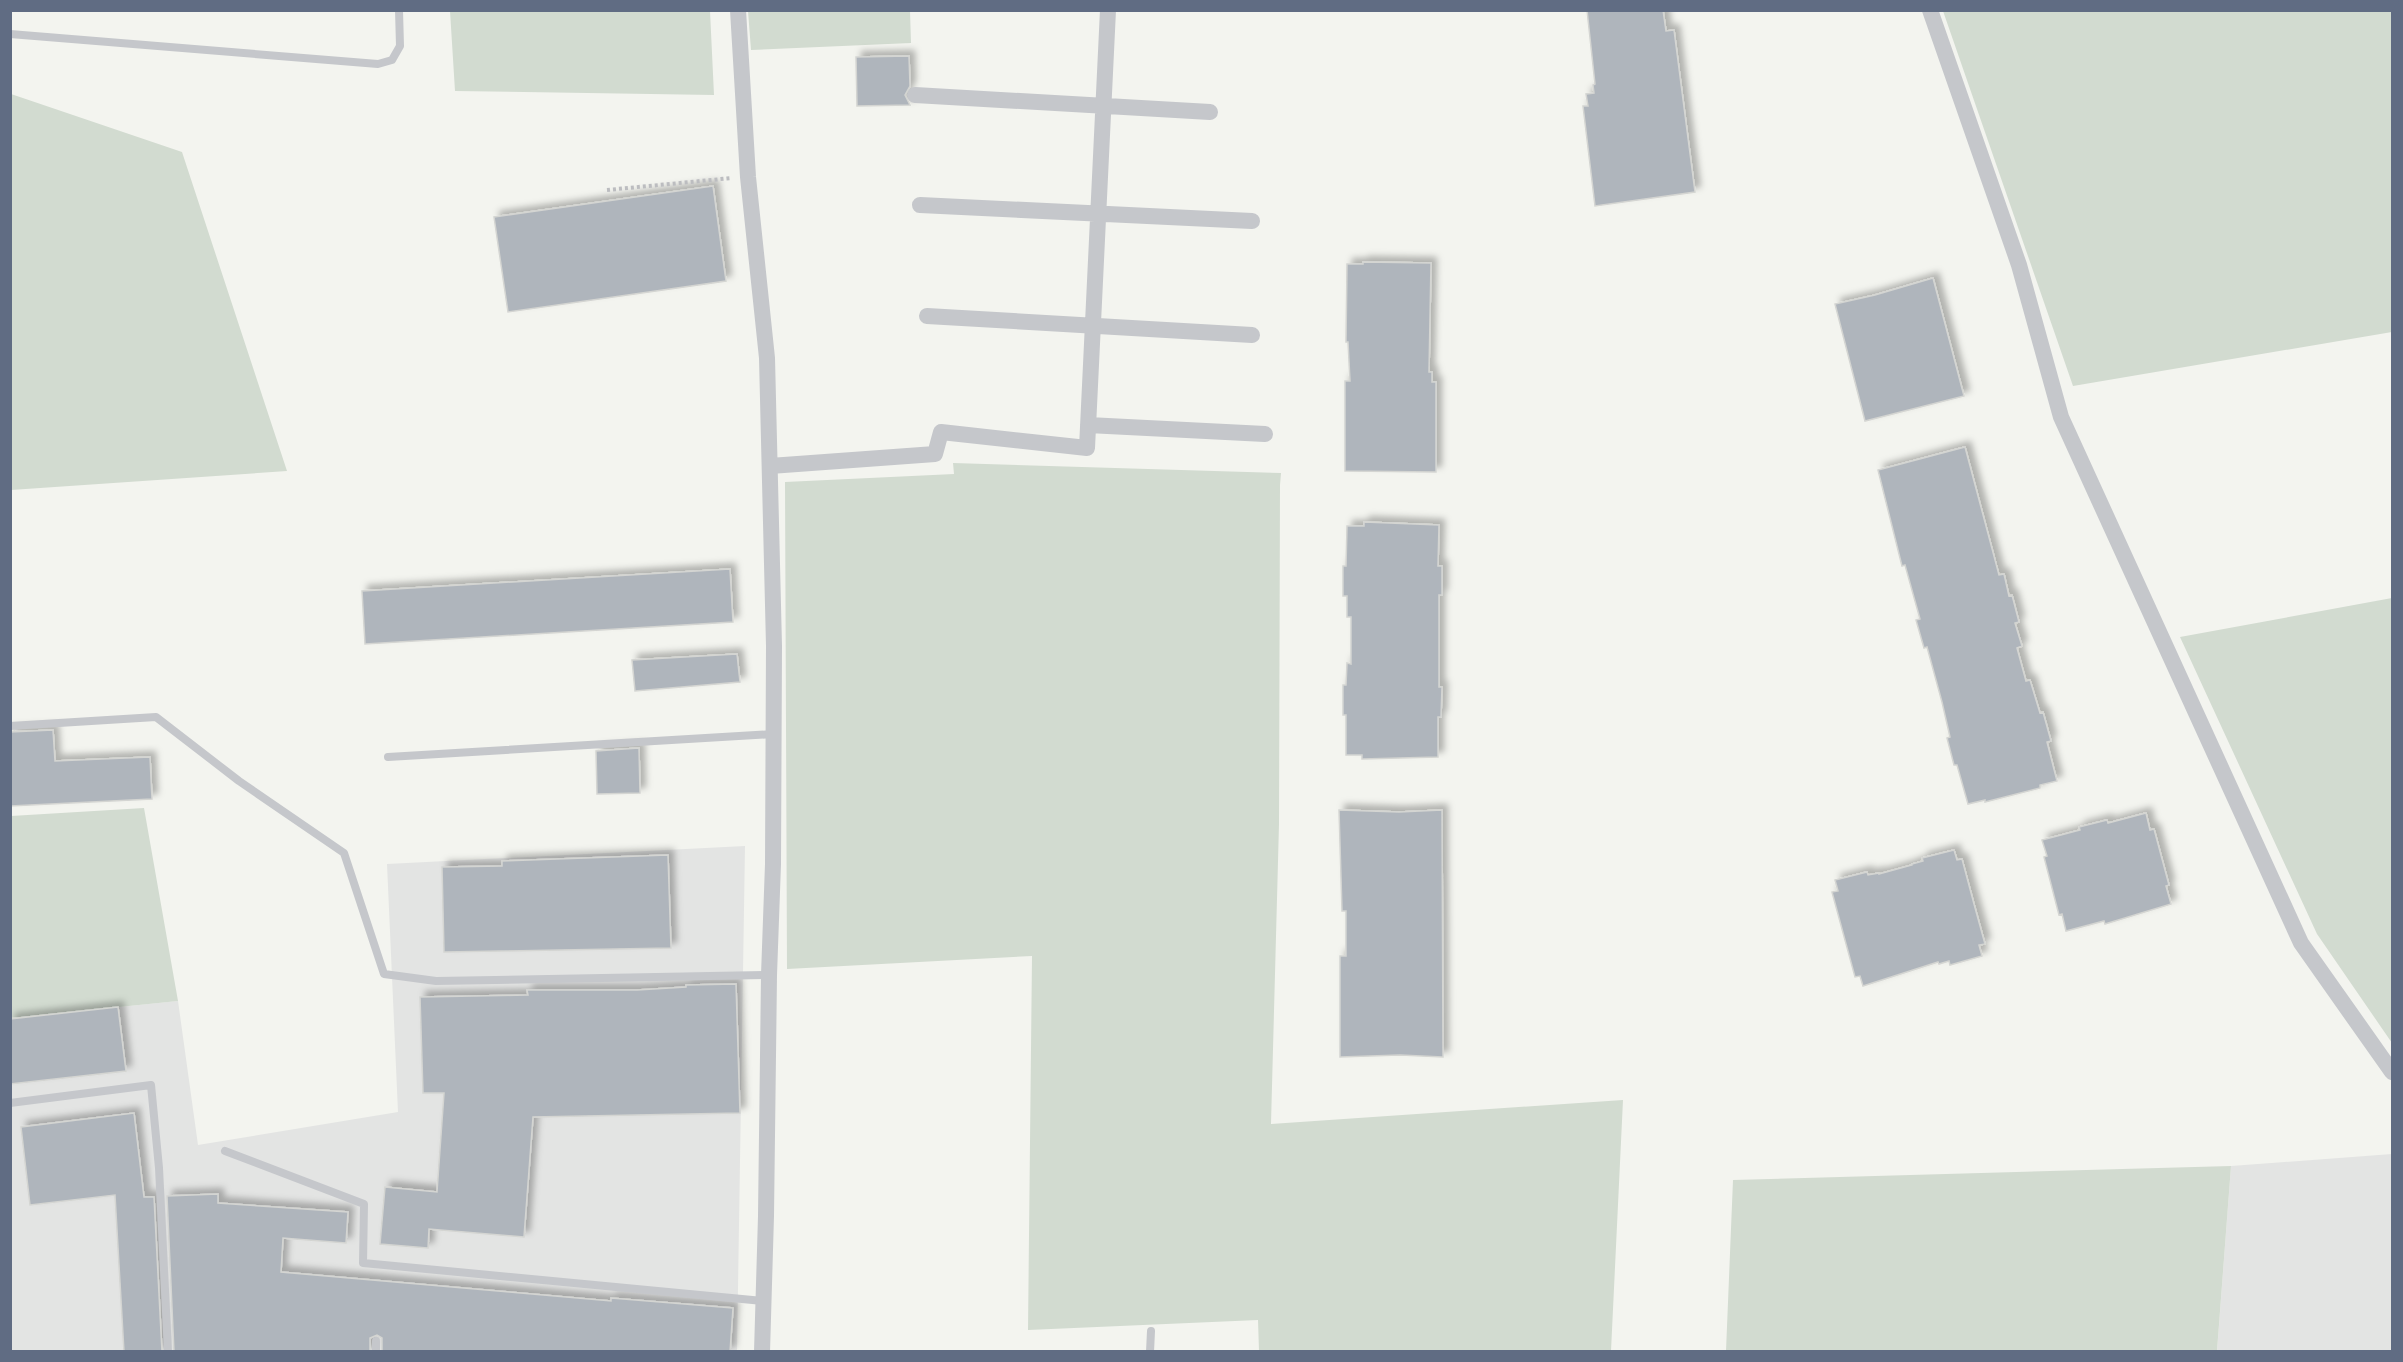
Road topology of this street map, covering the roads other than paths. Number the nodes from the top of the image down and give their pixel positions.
1 (399, 10) edge
2 (738, 10) edge
3 (1108, 10) edge
4 (1930, 10) edge
5 (10, 34) edge
6 (915, 95) dead end
7 (1104, 106) junction
8 (1210, 112) dead end
9 (920, 205) dead end
10 (1099, 214) junction
11 (1252, 221) dead end
12 (927, 316) dead end
13 (1093, 326) junction
14 (1252, 335) dead end
15 (1088, 425) junction
16 (1265, 434) dead end
17 (770, 466) junction
18 (10, 726) edge
19 (774, 734) junction
20 (388, 757) dead end
21 (769, 975) junction
22 (2392, 1072) edge
23 (10, 1102) edge
24 (225, 1151) dead end
25 (763, 1301) junction
26 (1151, 1331) dead end
27 (376, 1341) dead end
28 (168, 1352) edge
29 (376, 1352) edge
30 (762, 1352) edge
31 (1150, 1352) edge

1 - 5 lane
2 - 17 street
3 - 7 street
4 - 22 street
6 - 7 street
7 - 8 street
7 - 10 street
9 - 10 street
10 - 11 street
10 - 13 street
12 - 13 street
13 - 14 street
13 - 15 street
15 - 16 street
15 - 17 street
17 - 19 street
18 - 21 lane
19 - 20 lane
19 - 21 street
21 - 25 street
23 - 28 lane
24 - 25 lane
25 - 30 street
26 - 31 lane
27 - 29 lane

